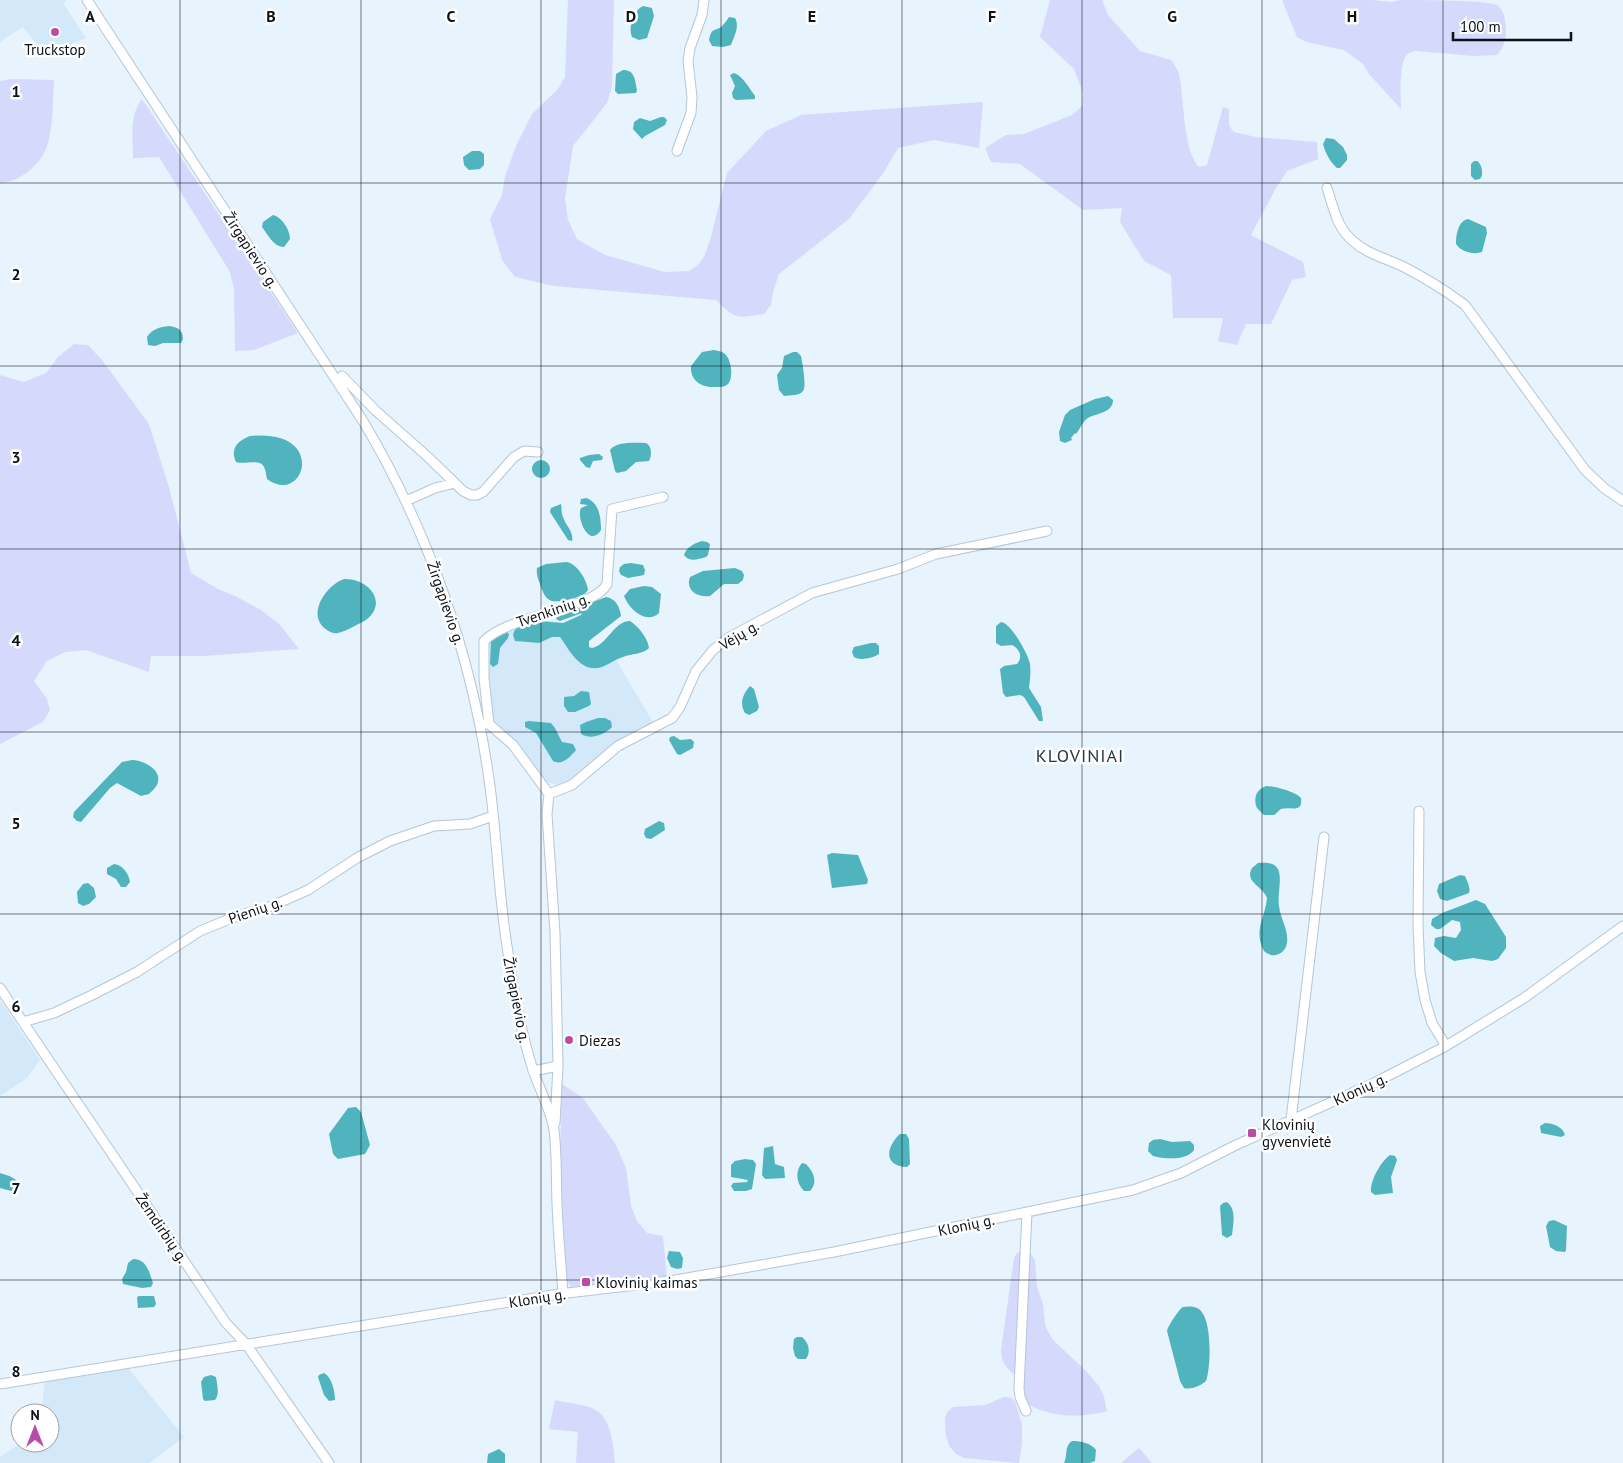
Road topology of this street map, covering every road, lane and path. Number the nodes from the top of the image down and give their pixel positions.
1 (87, 0) edge
2 (704, 0) edge
3 (677, 151) dead end
4 (1327, 188) dead end
5 (342, 376) dead end
6 (538, 452) dead end
7 (455, 483) junction
8 (663, 497) dead end
9 (406, 501) junction
10 (1623, 501) edge
11 (1047, 531) dead end
12 (485, 724) junction
13 (549, 794) junction
14 (1419, 811) dead end
15 (493, 816) junction
16 (1324, 837) dead end
17 (1623, 926) edge
18 (0, 988) edge
19 (23, 1022) junction
20 (1446, 1046) junction
21 (558, 1066) junction
22 (534, 1071) junction
23 (1291, 1120) junction
24 (554, 1128) junction
25 (1028, 1212) junction
26 (563, 1294) junction
27 (246, 1344) junction
28 (0, 1384) edge
29 (1026, 1411) dead end
30 (329, 1463) edge

1 - 9 street, Žirgapievio g.
2 - 3 street
4 - 10 street
5 - 7 street
6 - 7 street
7 - 9 street
8 - 12 street, Tvenkinių g.
9 - 12 street, Žirgapievio g.
11 - 13 street, Vėjų g.
12 - 13 street
12 - 15 street, Žirgapievio g.
13 - 21 street
14 - 20 street
15 - 19 street, Pienių g.
15 - 22 street, Žirgapievio g.
16 - 23 street
17 - 20 street, Klonių g.
18 - 19 street, Žemdirbių g.
19 - 27 street, Žemdirbių g.
20 - 23 street, Klonių g.
21 - 22 street
21 - 24 street
22 - 24 street, Žirgapievio g.
23 - 25 street, Klonių g.
24 - 26 street, Žirgapievio g.
25 - 26 street, Klonių g.
25 - 29 street
26 - 27 street, Klonių g.
27 - 28 street, Klonių g.
27 - 30 street, Žemdirbių g.

